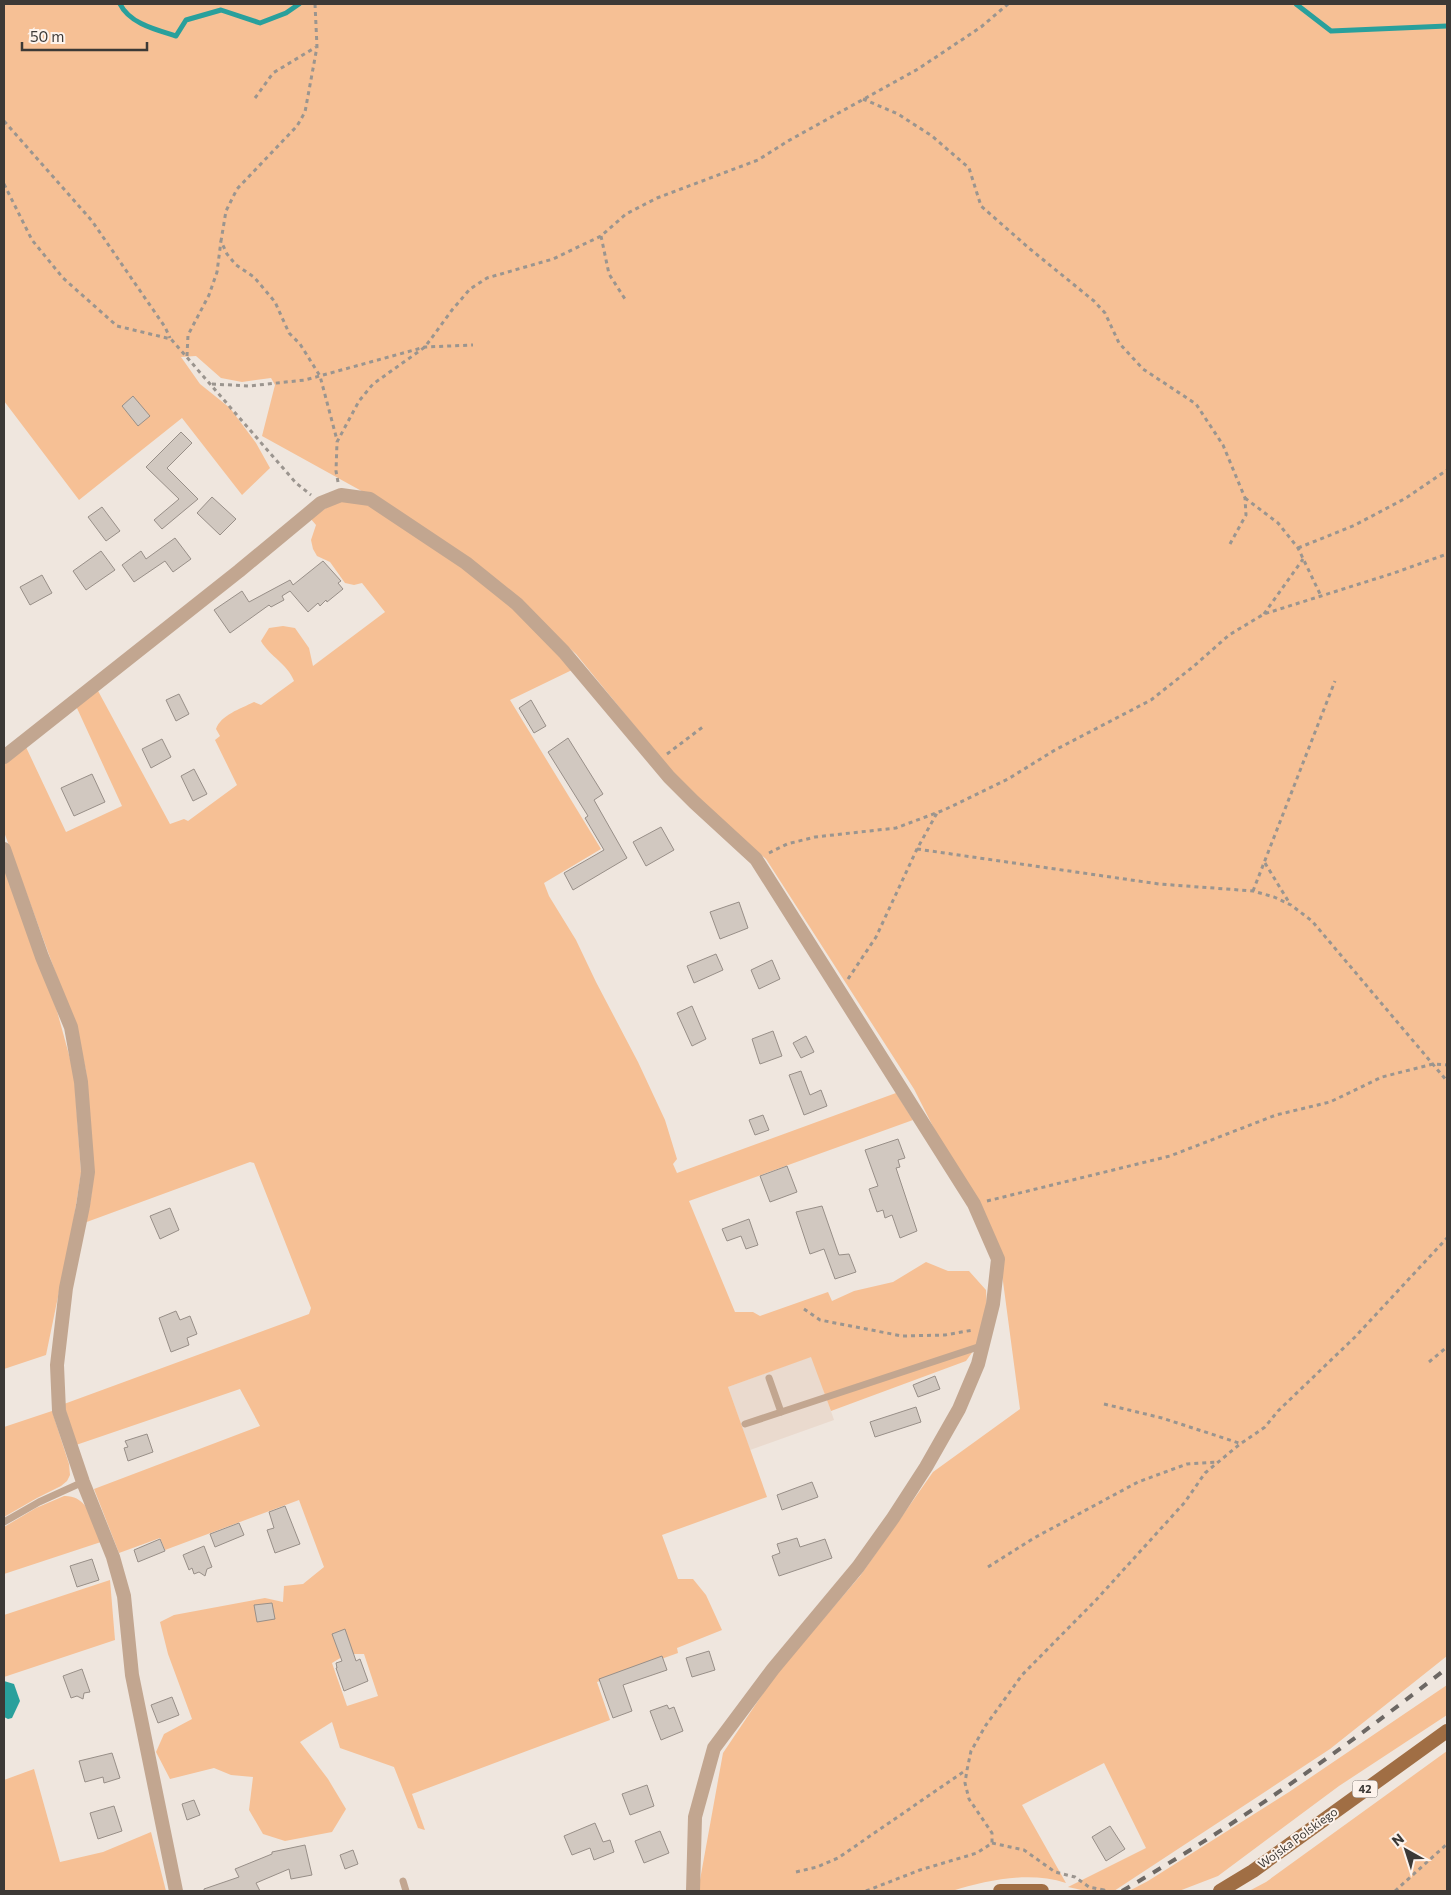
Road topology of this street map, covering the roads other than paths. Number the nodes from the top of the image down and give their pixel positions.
1 (4, 756) edge
2 (4, 849) edge
3 (984, 1345) junction
4 (769, 1378) dead end
5 (780, 1412) junction
6 (745, 1424) dead end
7 (83, 1482) junction
8 (4, 1522) edge
9 (1447, 1731) edge
10 (403, 1881) dead end
11 (176, 1891) edge
12 (406, 1891) edge
13 (693, 1891) edge
14 (1000, 1891) edge
15 (1042, 1891) edge
16 (1220, 1891) edge

1 - 3 street
2 - 7 street
3 - 5 lane
3 - 13 street
4 - 5 lane
5 - 6 lane
7 - 8 lane
7 - 11 street
9 - 16 main road, Wojska Polskiego / 42
10 - 12 lane
14 - 15 main road

